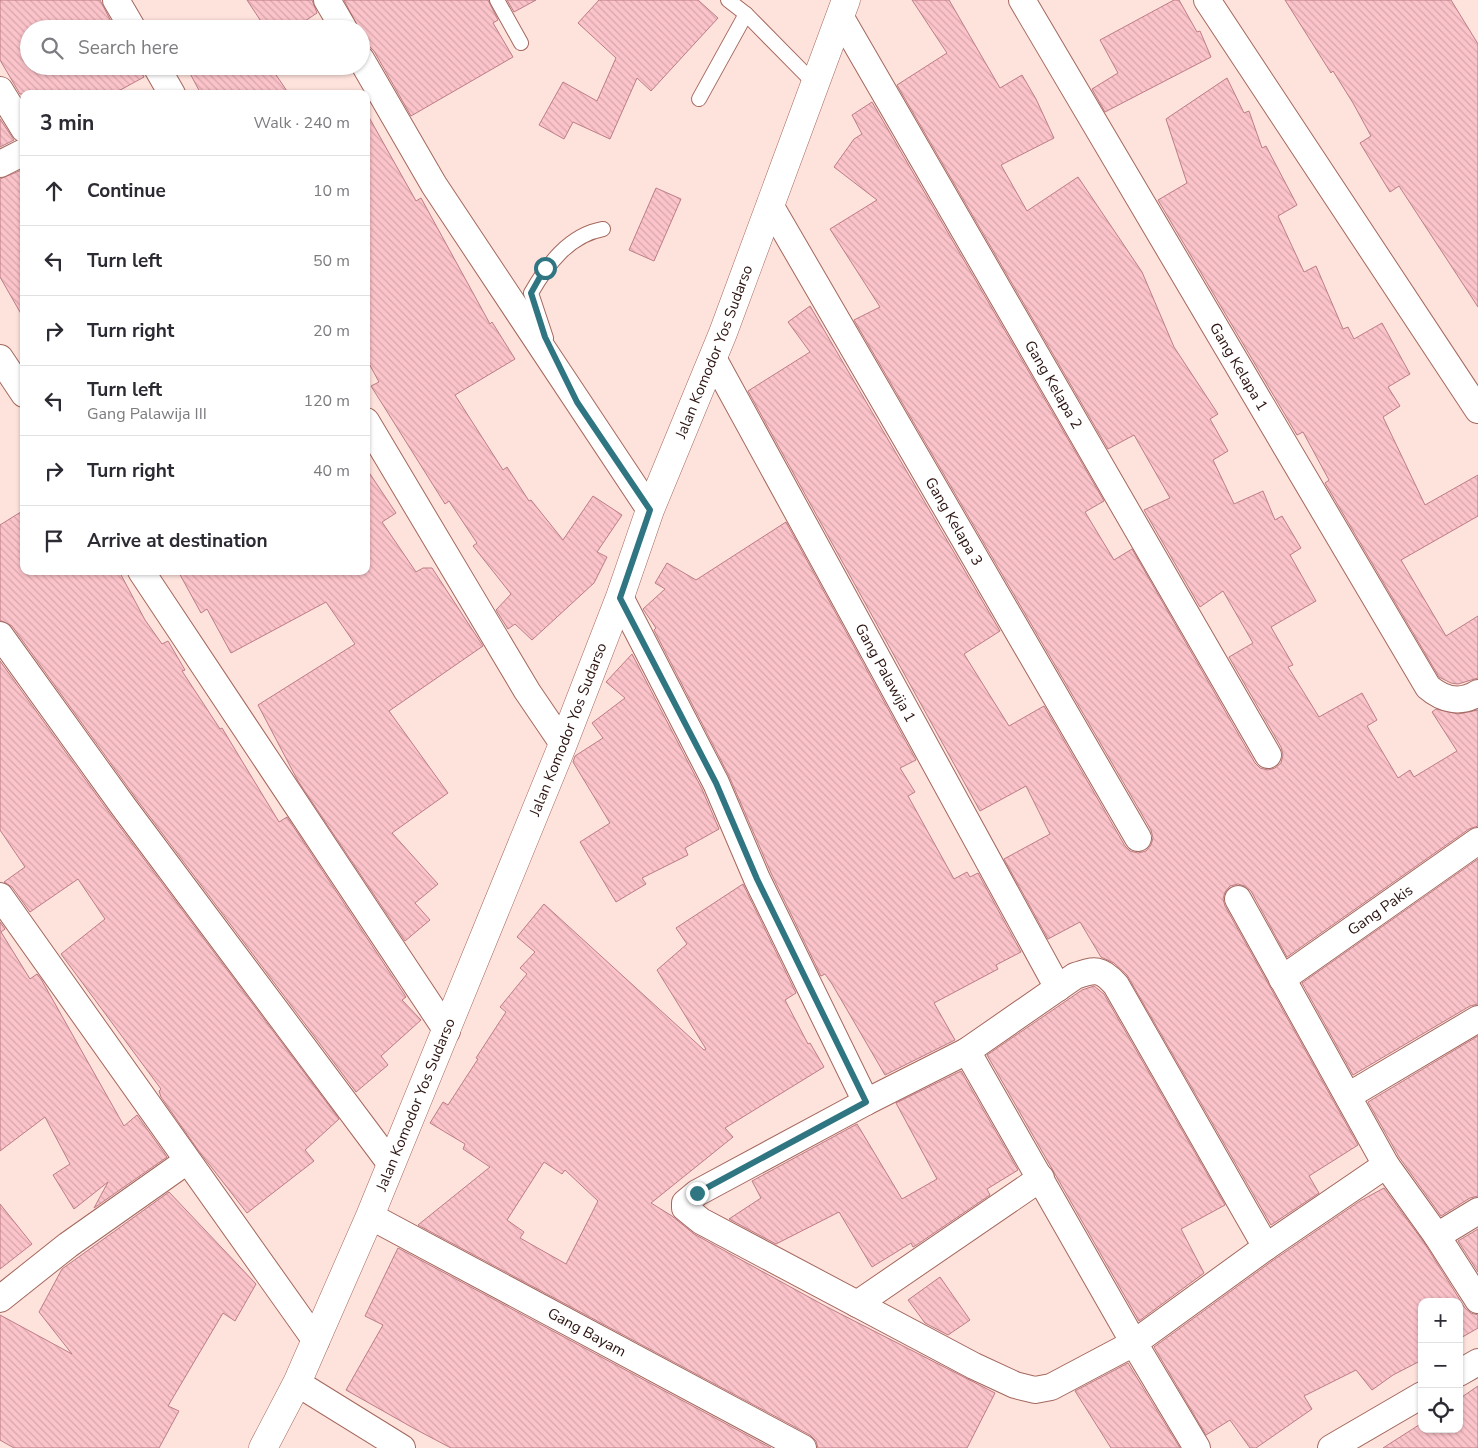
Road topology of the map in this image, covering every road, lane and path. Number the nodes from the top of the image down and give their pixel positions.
1 (116, 0) edge
2 (327, 0) edge
3 (497, 0) edge
4 (728, 0) edge
5 (1022, 0) edge
6 (1207, 0) edge
7 (843, 8) edge
8 (746, 14) junction
9 (128, 20) edge
10 (339, 20) edge
11 (522, 43) dead end
12 (370, 75) edge
13 (815, 84) junction
14 (0, 90) edge
15 (699, 99) dead end
16 (20, 122) edge
17 (20, 154) edge
18 (0, 164) edge
19 (770, 206) junction
20 (603, 229) dead end
21 (0, 358) edge
22 (713, 358) junction
23 (20, 388) edge
24 (577, 402) junction
25 (1478, 410) edge
26 (370, 428) edge
27 (650, 510) junction
28 (144, 575) edge
29 (620, 598) junction
30 (0, 635) edge
31 (1478, 693) edge
32 (563, 744) junction
33 (1268, 755) dead end
34 (1138, 838) dead end
35 (1478, 841) edge
36 (0, 896) edge
37 (1238, 899) dead end
38 (1282, 978) junction
39 (1058, 988) junction
40 (1478, 1019) edge
41 (446, 1031) junction
42 (967, 1051) junction
43 (1348, 1096) junction
44 (866, 1102) junction
45 (187, 1162) junction
46 (390, 1163) junction
47 (1386, 1165) junction
48 (1041, 1178) junction
49 (1478, 1211) edge
50 (370, 1216) junction
51 (1438, 1236) junction
52 (1266, 1246) junction
53 (0, 1299) edge
54 (1478, 1300) edge
55 (857, 1304) junction
56 (316, 1341) junction
57 (1134, 1343) junction
58 (1478, 1362) edge
59 (1463, 1371) edge
60 (297, 1383) junction
61 (1418, 1397) edge
62 (263, 1448) edge
63 (402, 1448) edge
64 (803, 1448) edge
65 (1197, 1448) edge
66 (1331, 1448) edge

1 - 9 street
2 - 10 street
3 - 11 lane
4 - 8 lane
5 - 31 street, Gang Kelapa 1
6 - 25 street
7 - 13 street, Jalan Komodor Yos Sudarso
7 - 33 street, Gang Kelapa 2
8 - 13 lane
8 - 15 lane
12 - 24 street
13 - 19 street, Jalan Komodor Yos Sudarso
14 - 16 street
17 - 18 street
19 - 22 street, Jalan Komodor Yos Sudarso
19 - 34 street, Gang Kelapa 3
20 - 24 lane
21 - 23 street
22 - 27 street, Jalan Komodor Yos Sudarso
22 - 39 street, Gang Palawija 1
24 - 27 street
26 - 32 street
27 - 29 street, Jalan Komodor Yos Sudarso
28 - 41 street
29 - 32 street, Jalan Komodor Yos Sudarso
29 - 44 street
30 - 46 street
32 - 41 street, Jalan Komodor Yos Sudarso
35 - 38 street, Gang Pakis
36 - 45 street
37 - 38 street
38 - 43 street
39 - 42 street
39 - 52 street
40 - 43 street
41 - 46 street, Jalan Komodor Yos Sudarso
42 - 44 street
42 - 48 street
43 - 47 street
44 - 55 street
45 - 53 street
45 - 56 street
46 - 50 street, Jalan Komodor Yos Sudarso
47 - 51 street
47 - 52 street
48 - 55 street
48 - 57 street
49 - 51 street
50 - 56 street, Jalan Komodor Yos Sudarso
50 - 64 street, Gang Bayam
51 - 54 street
52 - 57 street
55 - 57 street
56 - 60 street, Jalan Komodor Yos Sudarso
57 - 65 street
58 - 59 street
60 - 62 street, Jalan Komodor Yos Sudarso
60 - 63 street
61 - 66 street

